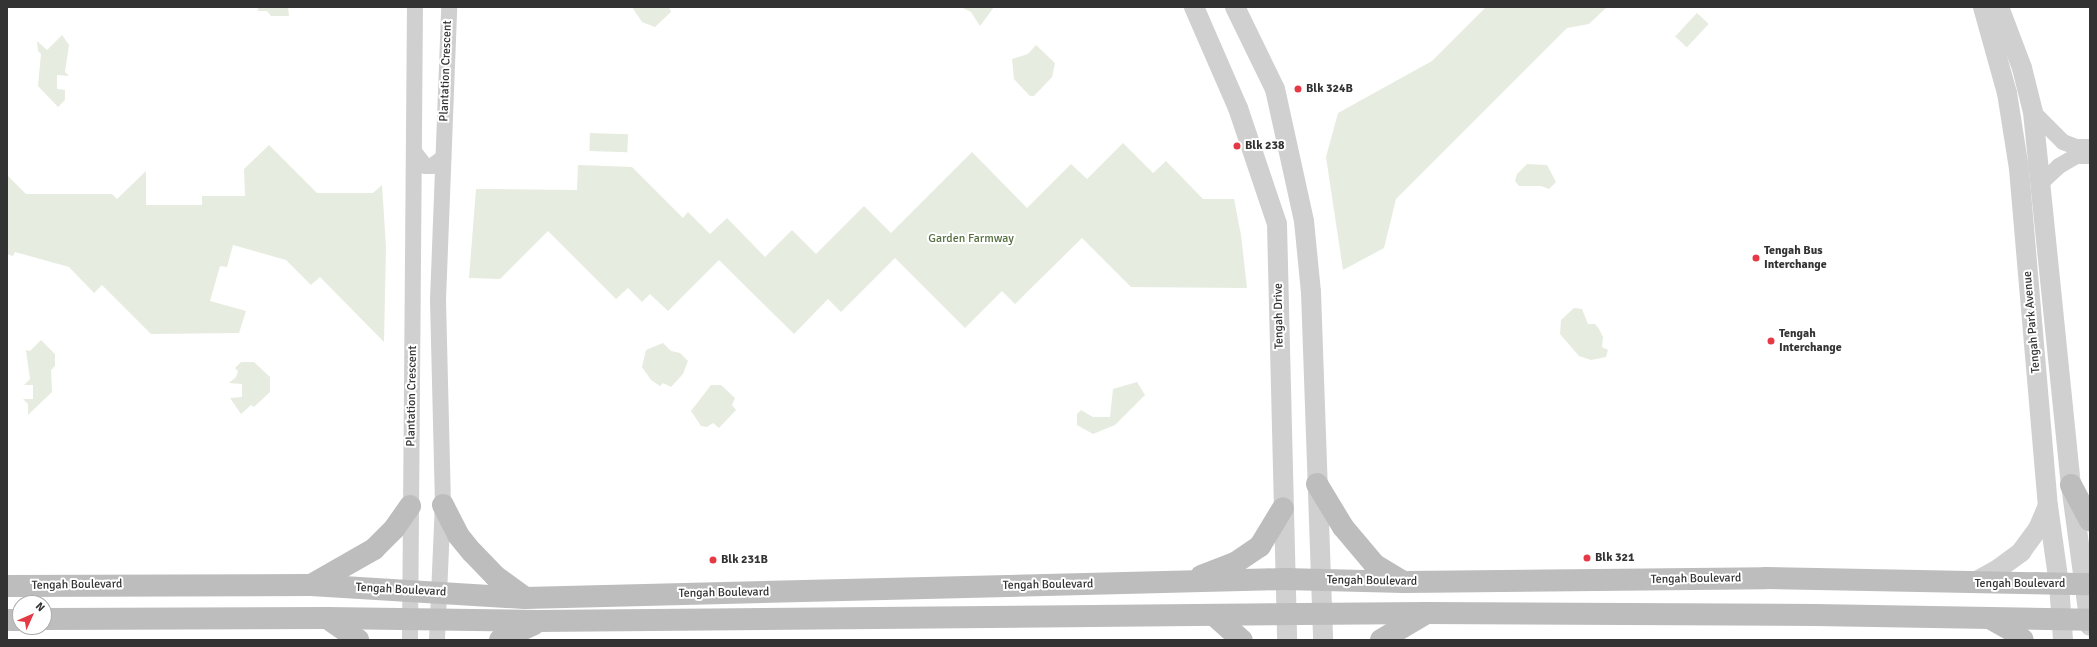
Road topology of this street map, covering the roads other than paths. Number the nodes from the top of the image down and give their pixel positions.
1 (415, 7) edge
2 (449, 7) edge
3 (1194, 7) edge
4 (1235, 7) edge
5 (1983, 7) edge
6 (1999, 7) edge
7 (2033, 112) junction
8 (2090, 146) edge
9 (415, 153) junction
10 (2090, 156) edge
11 (443, 158) junction
12 (2041, 183) junction
13 (1317, 484) junction
14 (2071, 486) junction
15 (443, 504) junction
16 (410, 506) junction
17 (2048, 506) junction
18 (1283, 508) junction
19 (2090, 520) edge
20 (1284, 579) junction
21 (1320, 580) junction
22 (1187, 581) junction
23 (1404, 582) junction
24 (1973, 583) junction
25 (2059, 584) junction
26 (2088, 584) edge
27 (311, 585) junction
28 (7, 586) edge
29 (408, 591) junction
30 (438, 593) junction
31 (525, 598) junction
32 (1426, 613) junction
33 (1286, 614) junction
34 (1322, 614) junction
35 (1214, 616) junction
36 (327, 618) junction
37 (52, 619) edge
38 (1990, 619) junction
39 (2090, 620) edge
40 (539, 621) junction
41 (2090, 626) edge
42 (410, 630) edge
43 (438, 630) edge
44 (2062, 630) edge
45 (358, 640) edge
46 (500, 640) edge
47 (1242, 640) edge
48 (1287, 640) edge
49 (1323, 640) edge
50 (1381, 640) edge
51 (2023, 640) edge

1 - 9 street, Plantation Crescent
2 - 11 street, Plantation Crescent
3 - 18 street, Tengah Drive
4 - 13 street
5 - 17 street, Tengah Park Avenue
6 - 7 street, Tengah Park Avenue
7 - 8 street
7 - 12 street, Tengah Park Avenue
9 - 11 street
9 - 16 street, Plantation Crescent
10 - 12 street
11 - 15 street, Plantation Crescent
12 - 14 street, Tengah Park Avenue
13 - 21 street
13 - 23 main road
14 - 19 main road
14 - 26 street, Tengah Park Avenue
15 - 30 street, Plantation Crescent
15 - 31 main road
16 - 27 main road
16 - 29 street, Plantation Crescent
17 - 24 street
17 - 25 street, Tengah Park Avenue
18 - 20 street, Tengah Drive
18 - 22 main road
20 - 21 main road, Tengah Boulevard
20 - 22 main road, Tengah Boulevard
20 - 33 street, Tengah Drive
21 - 23 main road, Tengah Boulevard
21 - 34 street
22 - 31 main road, Tengah Boulevard
23 - 24 main road, Tengah Boulevard
24 - 25 main road, Tengah Boulevard
25 - 26 main road, Tengah Boulevard
25 - 44 street, Tengah Park Avenue
26 - 39 street, Tengah Park Avenue
27 - 28 main road, Tengah Boulevard
27 - 29 main road, Tengah Boulevard
29 - 30 main road, Tengah Boulevard
29 - 42 street, Plantation Crescent
30 - 31 main road, Tengah Boulevard
30 - 43 street, Plantation Crescent
32 - 34 main road
32 - 38 main road
32 - 50 main road
33 - 34 main road
33 - 35 main road
33 - 48 street, Tengah Drive
34 - 49 street
35 - 40 main road
35 - 47 main road
36 - 37 main road
36 - 42 main road
36 - 45 main road
38 - 44 main road
38 - 51 main road
39 - 41 street, Tengah Park Avenue
39 - 44 main road
40 - 43 main road
40 - 46 main road
42 - 43 main road

